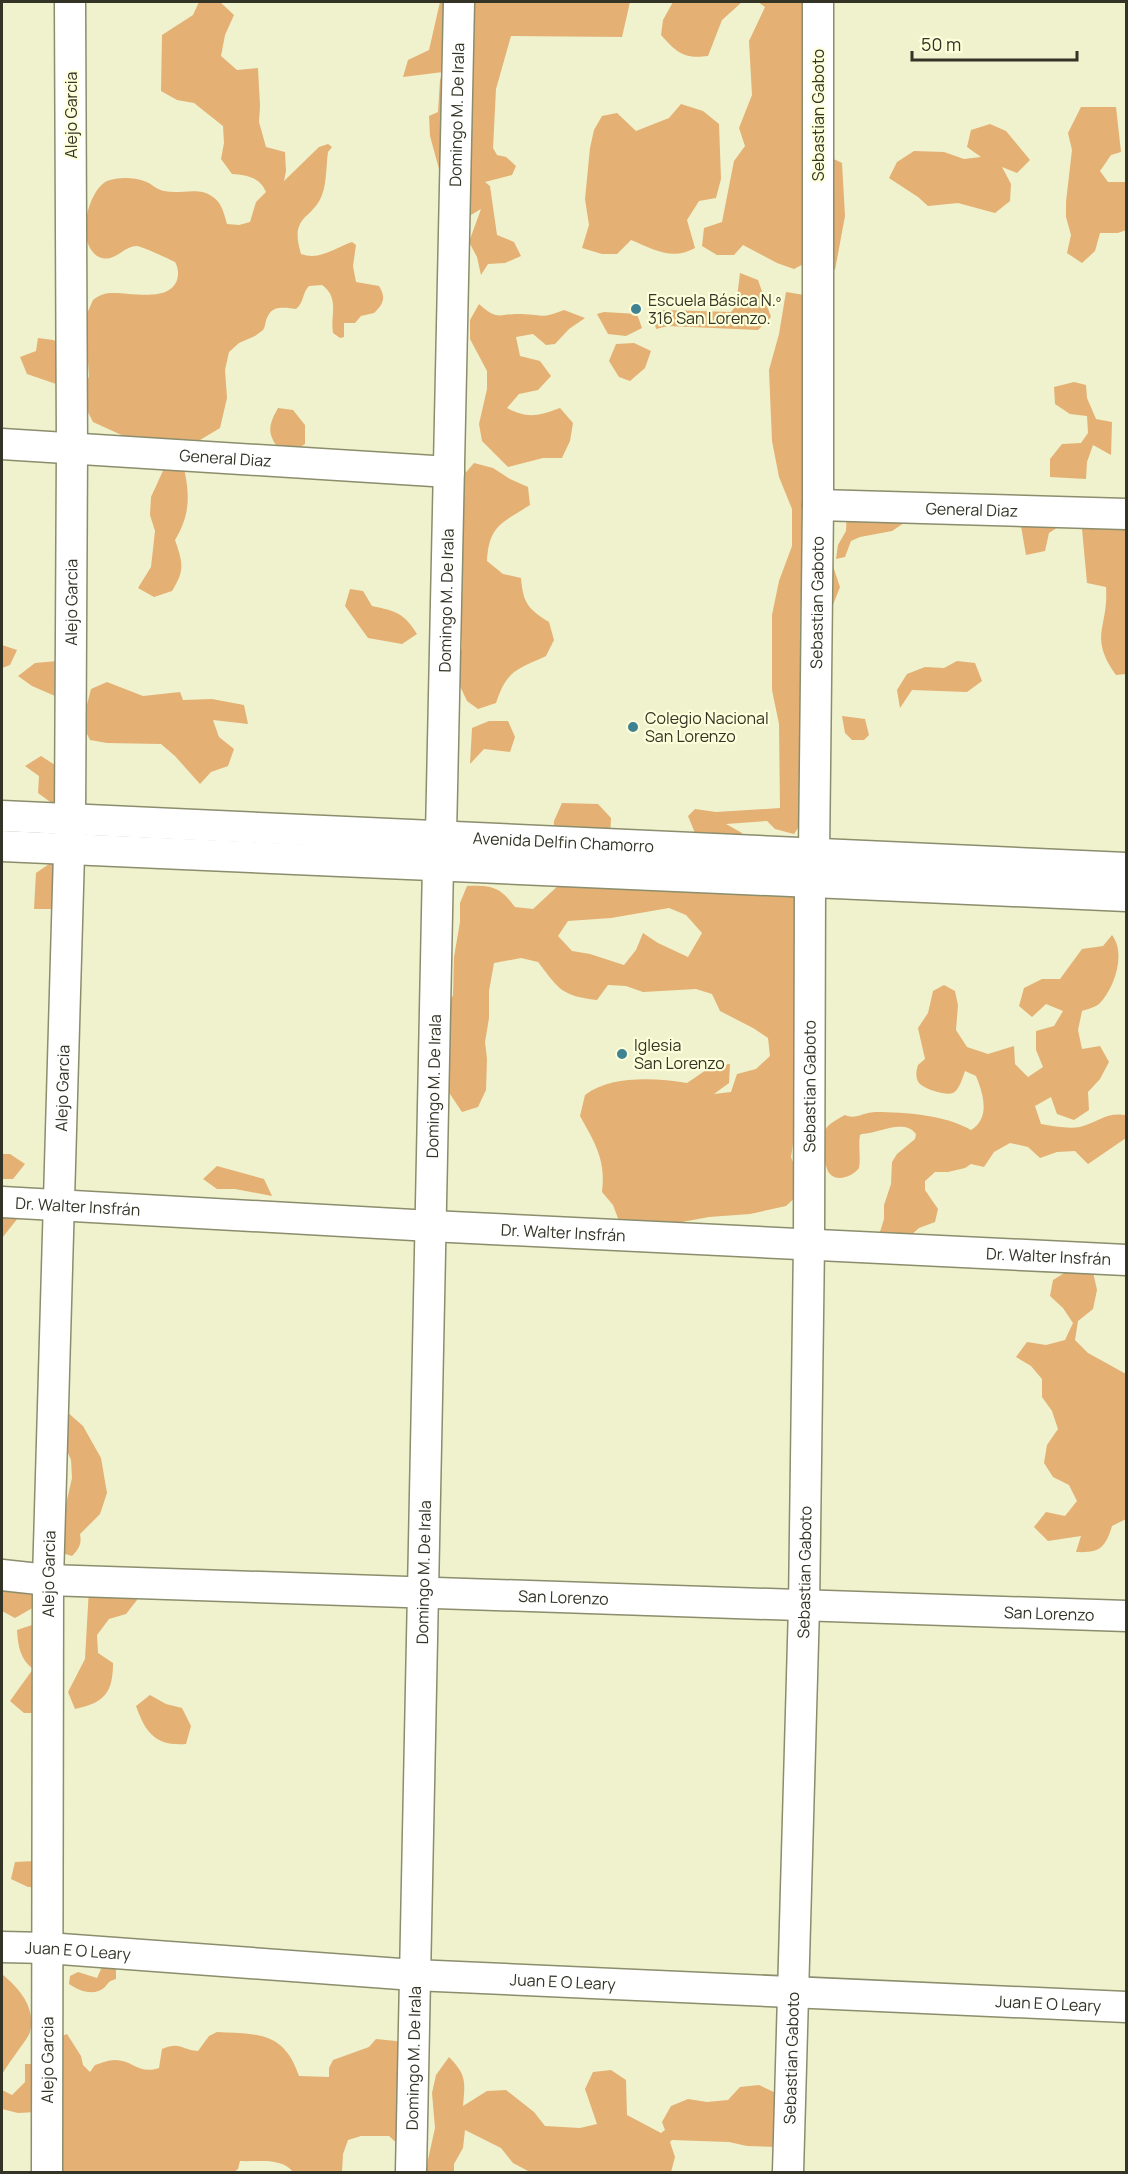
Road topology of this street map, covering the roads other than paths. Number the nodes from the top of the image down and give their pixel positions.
1 (70, 2) edge
2 (459, 2) edge
3 (818, 2) edge
4 (2, 444) edge
5 (72, 448) junction
6 (449, 472) junction
7 (818, 505) junction
8 (1126, 514) edge
9 (2, 816) edge
10 (70, 819) junction
11 (441, 835) junction
12 (2, 846) edge
13 (68, 849) junction
14 (438, 865) junction
15 (812, 868) junction
16 (1126, 868) edge
17 (1126, 896) edge
18 (2, 1202) edge
19 (58, 1205) junction
20 (431, 1226) junction
21 (809, 1243) junction
22 (1126, 1260) edge
23 (2, 1575) edge
24 (48, 1580) junction
25 (424, 1593) junction
26 (804, 1606) junction
27 (1126, 1616) edge
28 (2, 1947) edge
29 (46, 1948) junction
30 (414, 1975) junction
31 (792, 1991) junction
32 (1126, 2007) edge
33 (47, 2172) edge
34 (411, 2172) edge
35 (788, 2172) edge

1 - 5 street, Alejo Garcia
2 - 6 street, Domingo M. De Irala
3 - 7 street, Sebastian Gaboto
4 - 5 street, General Diaz
5 - 6 street, General Diaz
5 - 10 street, Alejo Garcia
6 - 11 street, Domingo M. De Irala
7 - 8 street, General Diaz
7 - 15 street, Sebastian Gaboto
9 - 10 street, Avenida Delfin Chamorro
10 - 11 street, Avenida Delfin Chamorro
10 - 13 street, Alejo Garcia
11 - 14 street, Domingo M. De Irala
11 - 15 street, Avenida Delfin Chamorro
12 - 13 street, Avenida Delfin Chamorro
13 - 14 street, Avenida Delfin Chamorro
13 - 19 street, Alejo Garcia
14 - 15 street, Avenida Delfin Chamorro
14 - 20 street, Domingo M. De Irala
15 - 16 street, Avenida Delfin Chamorro
15 - 17 street, Avenida Delfin Chamorro
15 - 21 street, Sebastian Gaboto
18 - 19 street, Dr. Walter Insfrán
19 - 20 street, Dr. Walter Insfrán
19 - 24 street, Alejo Garcia
20 - 21 street, Dr. Walter Insfrán
20 - 25 street, Domingo M. De Irala
21 - 22 street, Dr. Walter Insfrán
21 - 26 street, Sebastian Gaboto
23 - 24 street, San Lorenzo
24 - 25 street, San Lorenzo
24 - 29 street, Alejo Garcia
25 - 26 street, San Lorenzo
25 - 30 street, Domingo M. De Irala
26 - 27 street, San Lorenzo
26 - 31 street, Sebastian Gaboto
28 - 29 street, Juan E O Leary
29 - 30 street, Juan E O Leary
29 - 33 street, Alejo Garcia
30 - 31 street, Juan E O Leary
30 - 34 street, Domingo M. De Irala
31 - 32 street, Juan E O Leary
31 - 35 street, Sebastian Gaboto

